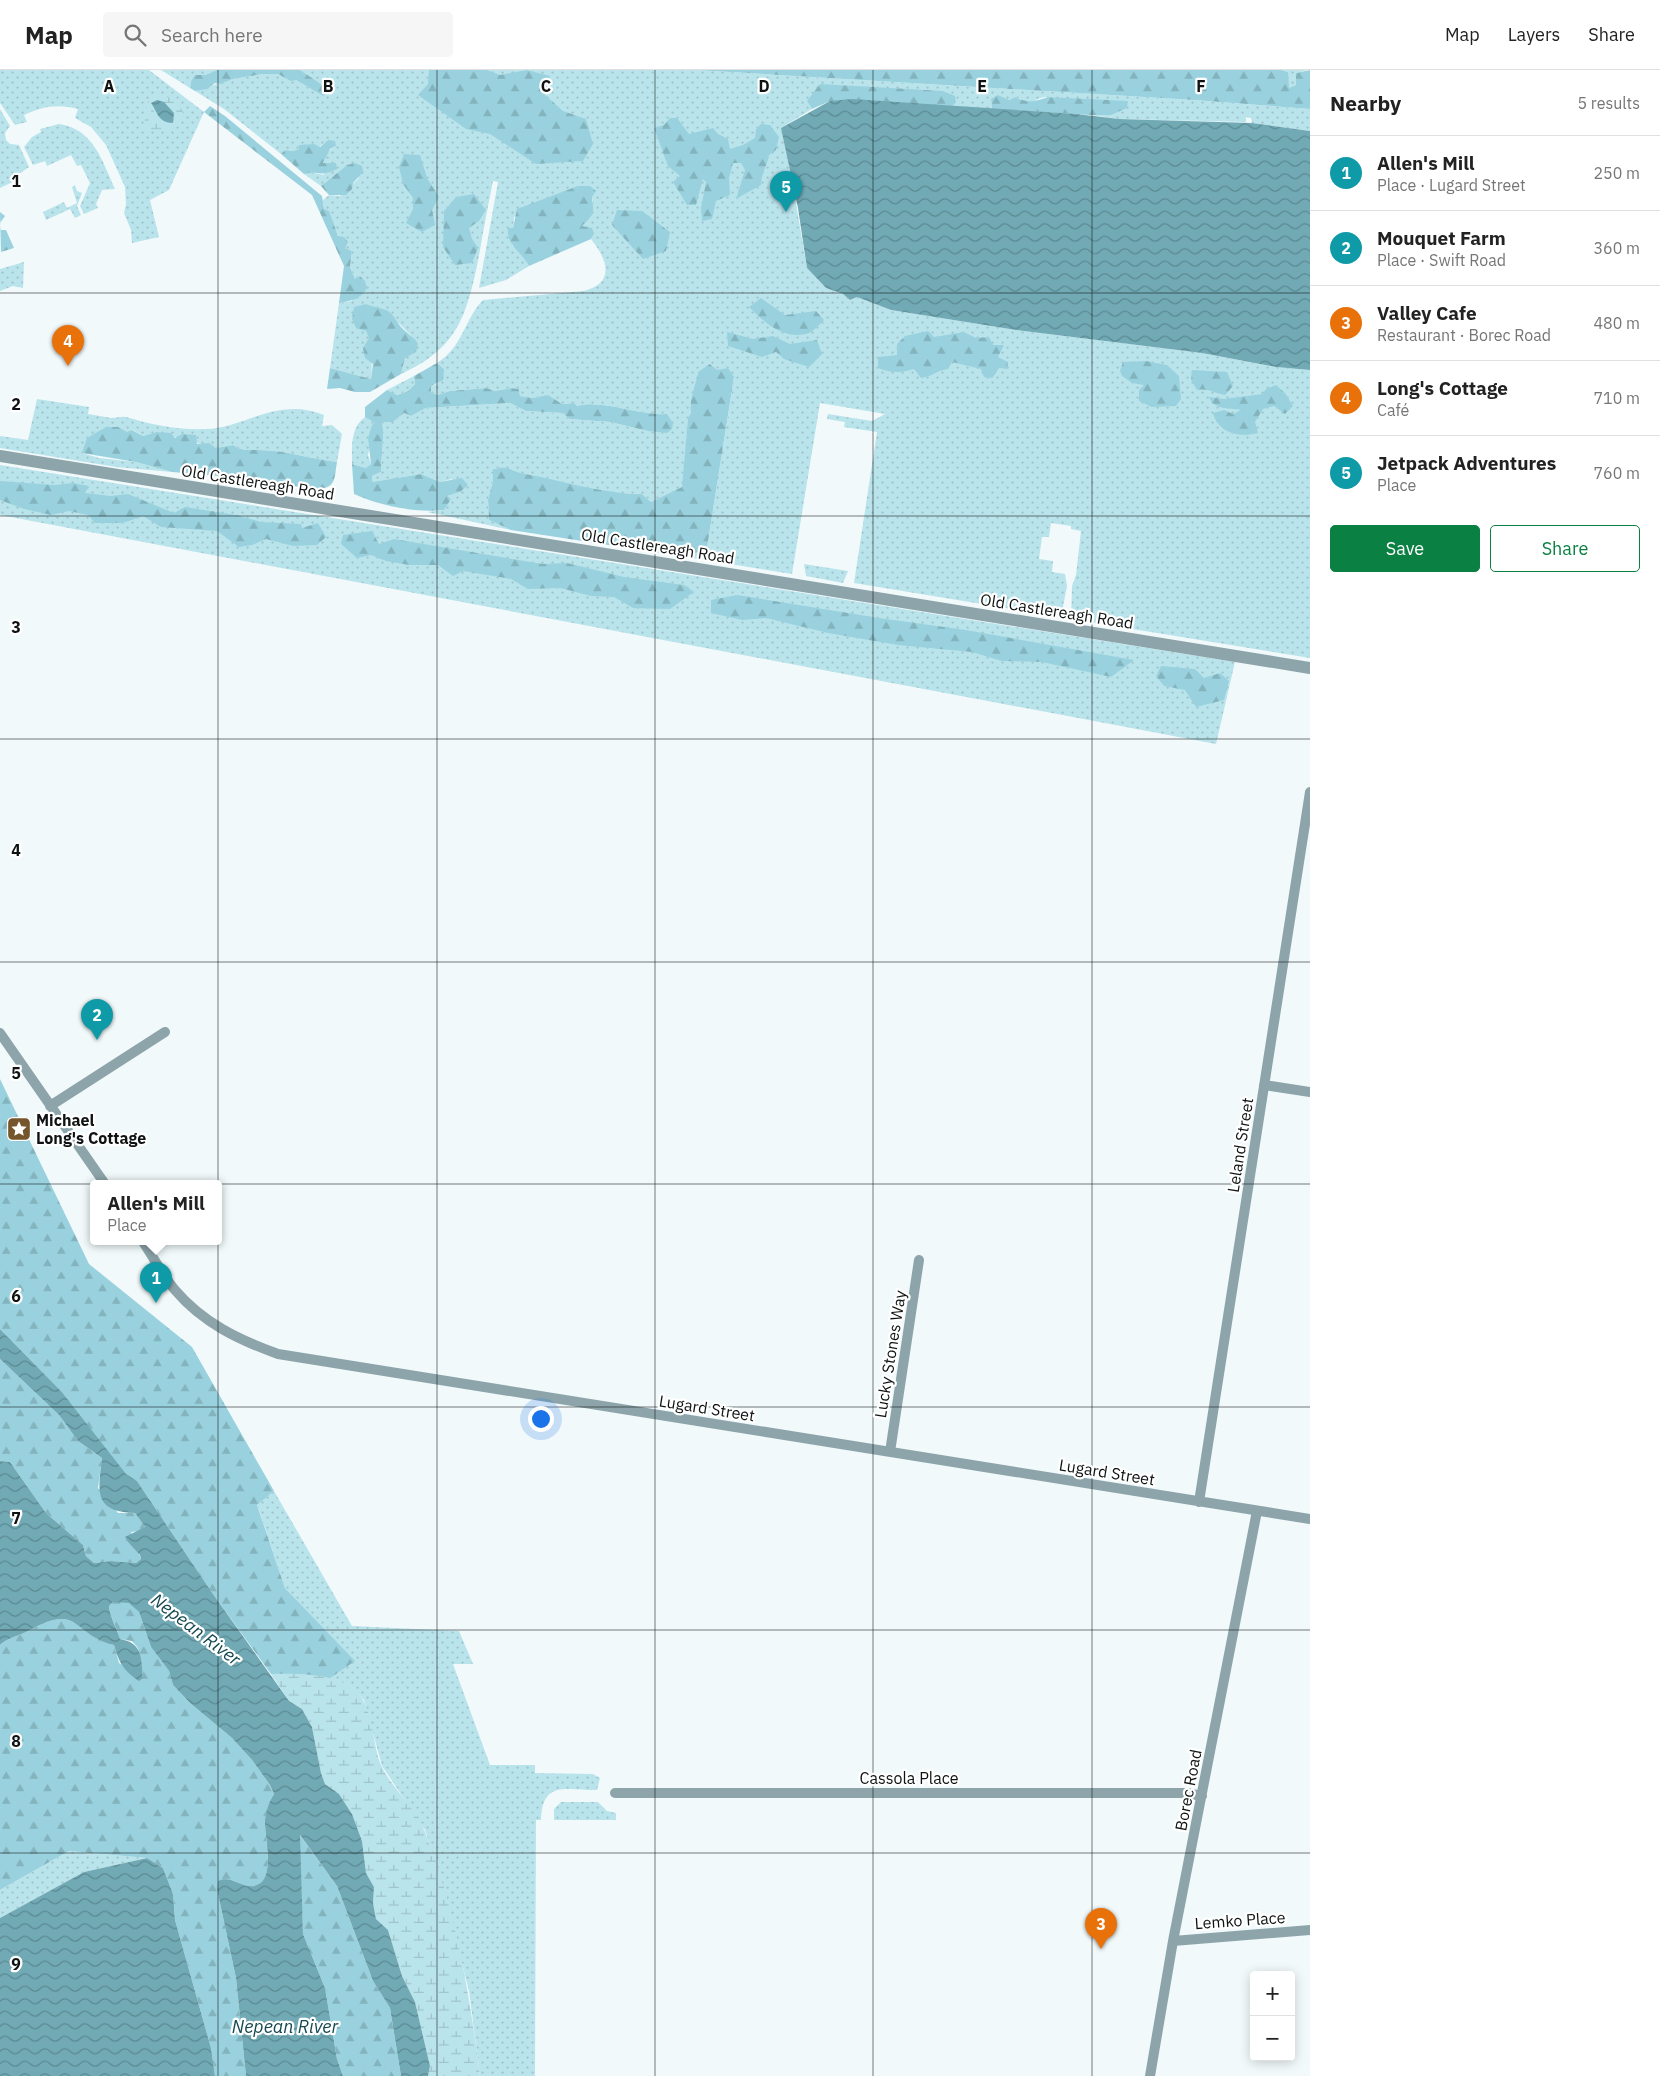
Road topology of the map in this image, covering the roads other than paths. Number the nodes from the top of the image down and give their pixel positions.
1 (0, 456) edge
2 (1310, 668) edge
3 (1310, 792) edge
4 (165, 1032) dead end
5 (0, 1033) edge
6 (1264, 1085) junction
7 (1310, 1092) edge
8 (50, 1106) junction
9 (102, 1180) edge
10 (145, 1245) edge
11 (919, 1260) dead end
12 (890, 1452) junction
13 (1199, 1502) junction
14 (1257, 1511) junction
15 (1310, 1519) edge
16 (615, 1793) dead end
17 (1202, 1796) junction
18 (1310, 1930) edge
19 (1173, 1941) junction
20 (1150, 2076) edge

1 - 2 street, Old Castlereagh Road
3 - 6 street, Leland Street
4 - 8 street
5 - 8 street
6 - 7 street
6 - 13 street, Leland Street
8 - 9 street
10 - 12 street, Lugard Street
11 - 12 street, Lucky Stones Way
12 - 13 street, Lugard Street
13 - 14 street, Lugard Street
14 - 15 street, Lugard Street
14 - 17 street, Borec Road
16 - 17 street, Cassola Place
17 - 19 street, Borec Road
18 - 19 street, Lemko Place
19 - 20 street, Borec Road

